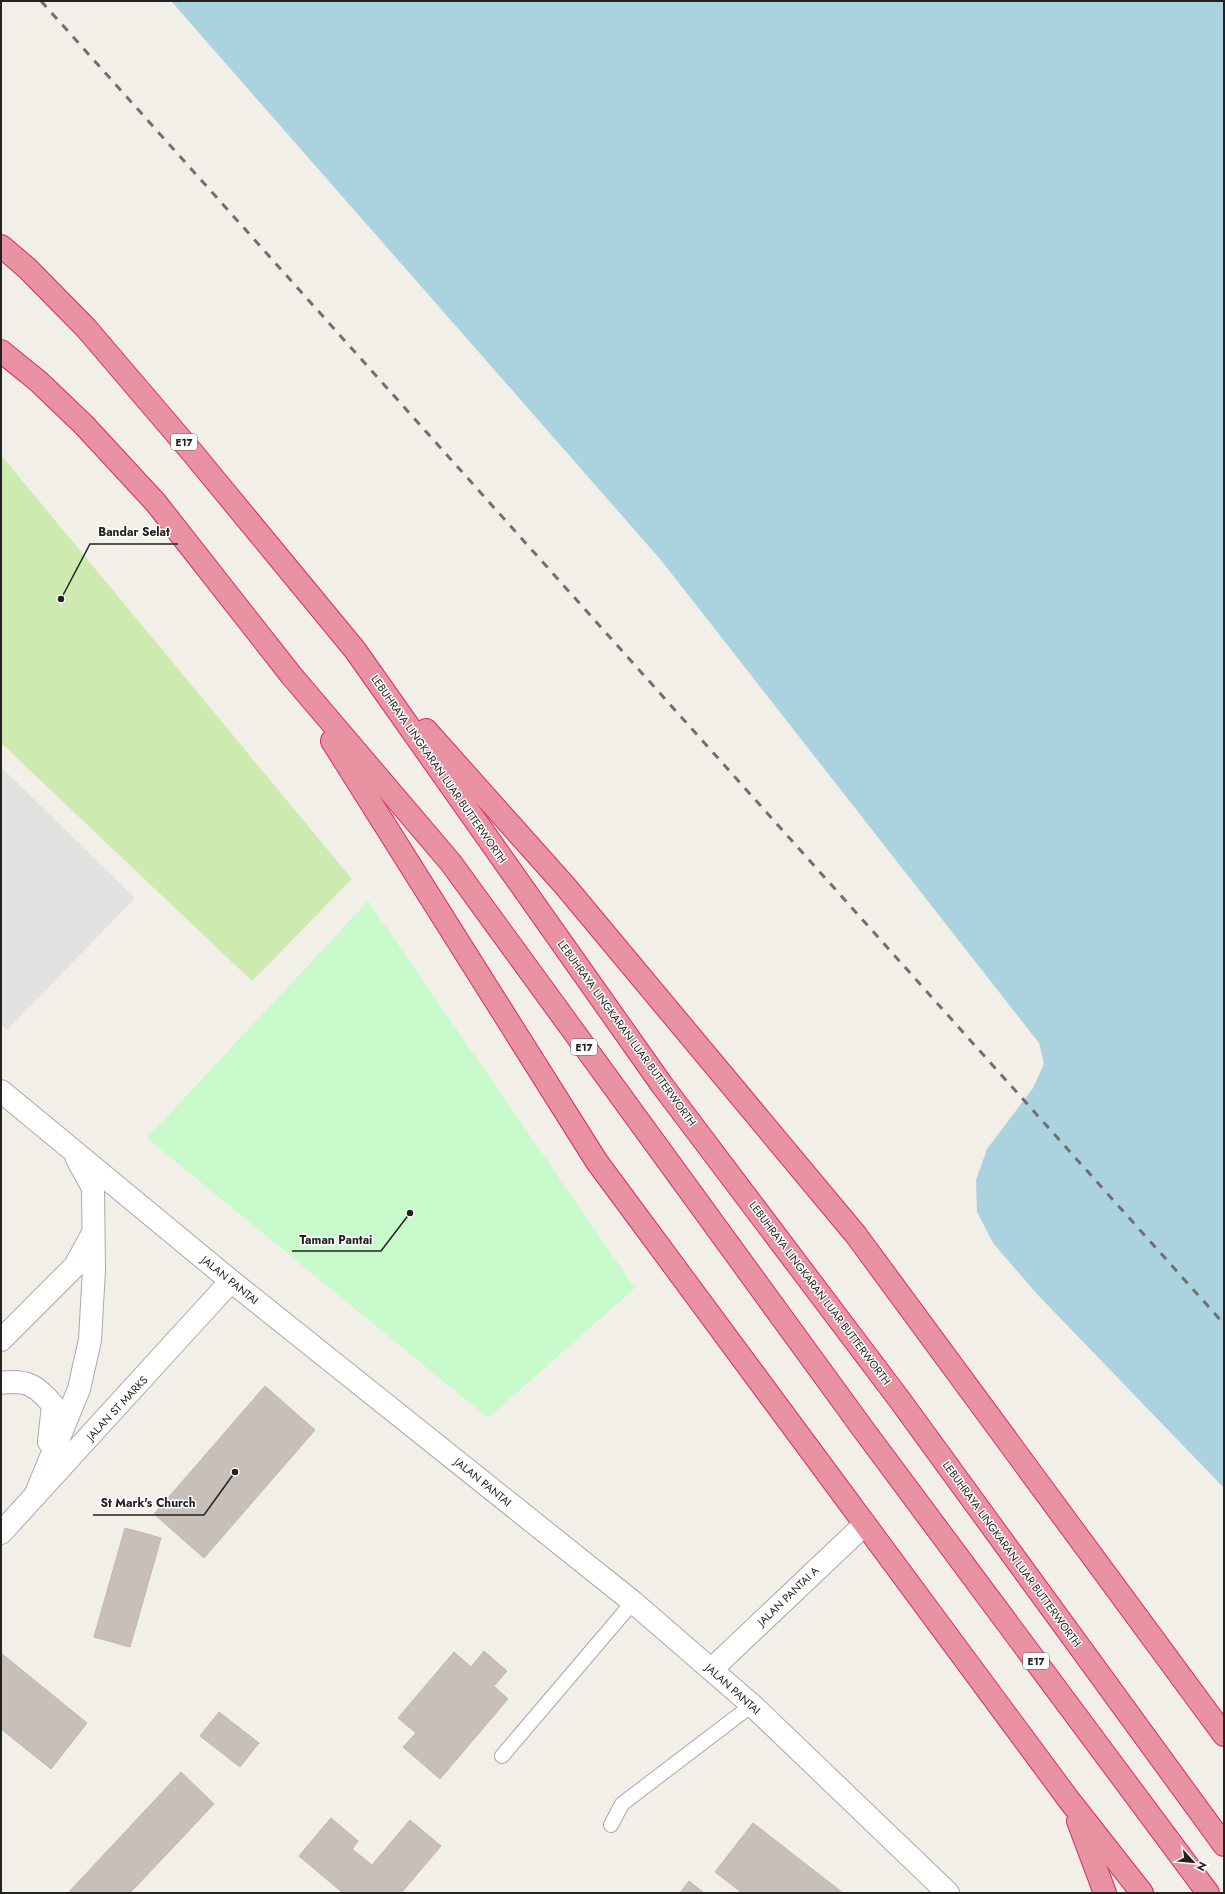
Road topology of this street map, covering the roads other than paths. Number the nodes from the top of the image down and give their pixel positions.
1 (1, 246) edge
2 (1, 351) edge
3 (355, 650) junction
4 (291, 675) junction
5 (1, 1091) edge
6 (71, 1148) junction
7 (94, 1230) junction
8 (231, 1281) junction
9 (1, 1340) edge
10 (1, 1383) edge
11 (36, 1496) junction
12 (864, 1524) junction
13 (1, 1533) edge
14 (633, 1602) junction
15 (712, 1669) junction
16 (752, 1705) junction
17 (1224, 1735) edge
18 (502, 1756) dead end
19 (1070, 1800) junction
20 (611, 1825) dead end
21 (1224, 1845) edge
22 (948, 1893) edge
23 (1105, 1893) edge
24 (1142, 1893) edge
25 (1208, 1893) edge

1 - 3 highway, LEBUHRAYA LINGKARAN LUAR BUTTERWORTH / E17
2 - 4 highway, E17
3 - 17 highway
3 - 21 highway, LEBUHRAYA LINGKARAN LUAR BUTTERWORTH / E17
4 - 12 highway
4 - 25 highway, E17
5 - 6 street, JALAN PANTAI
6 - 7 street
6 - 8 street, JALAN PANTAI
7 - 9 street
7 - 11 street
8 - 11 street, JALAN ST MARKS
8 - 14 street, JALAN PANTAI
10 - 11 street
11 - 13 street, JALAN ST MARKS
12 - 15 street, JALAN PANTAI A
12 - 19 highway
14 - 15 street, JALAN PANTAI
14 - 18 lane
15 - 16 street, JALAN PANTAI
16 - 20 lane
16 - 22 street, JALAN PANTAI
19 - 23 highway
19 - 24 highway

